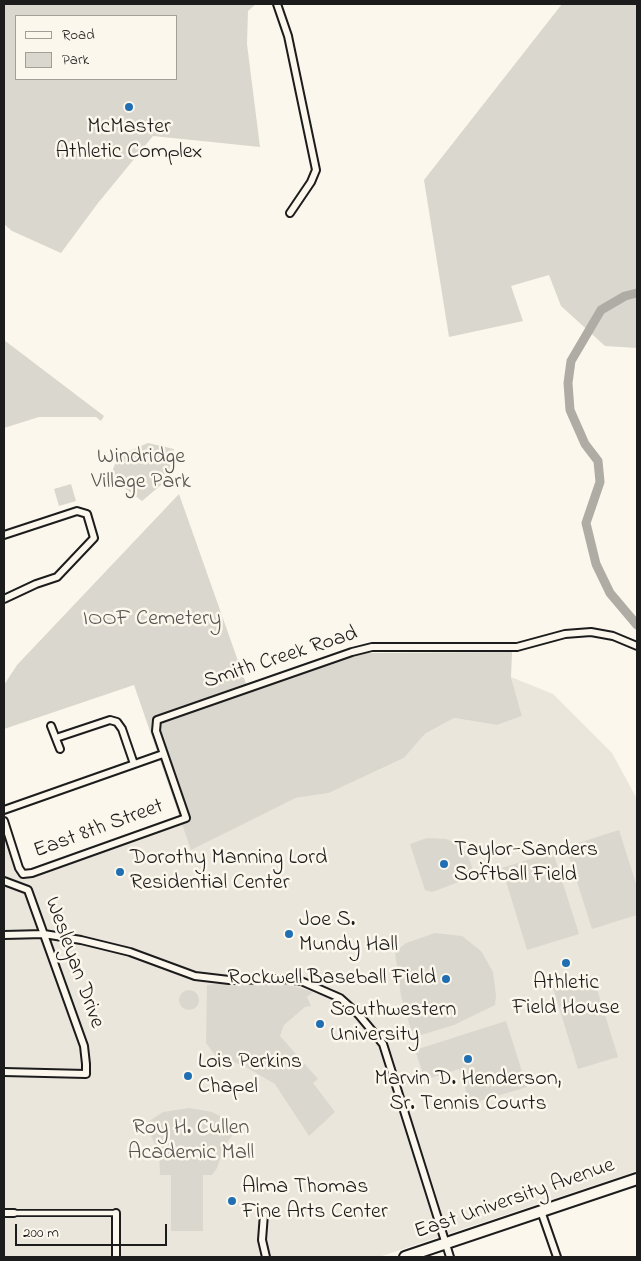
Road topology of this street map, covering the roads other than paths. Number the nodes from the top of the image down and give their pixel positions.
1 (277, 4) edge
2 (290, 213) dead end
3 (4, 535) edge
4 (4, 598) edge
5 (637, 646) edge
6 (51, 726) dead end
7 (56, 738) junction
8 (60, 749) dead end
9 (163, 754) junction
10 (134, 764) junction
11 (4, 810) edge
12 (186, 818) joint
13 (4, 821) edge
14 (4, 881) edge
15 (44, 934) junction
16 (4, 935) edge
17 (4, 1072) edge
18 (637, 1179) edge
19 (541, 1211) junction
20 (4, 1213) edge
21 (14, 1213) joint
22 (116, 1213) joint
23 (264, 1214) dead end
24 (446, 1244) junction
25 (116, 1257) edge
26 (266, 1257) edge
27 (405, 1257) edge
28 (450, 1257) edge
29 (556, 1257) edge

1 - 2 street
3 - 4 street
5 - 9 street, Smith Creek Road
6 - 7 street
7 - 8 street
7 - 10 street
9 - 10 street
9 - 12 street, Smith Creek Road
10 - 11 street
12 - 13 street, East 8th Street
14 - 15 street, Wesleyan Drive
15 - 16 street
15 - 17 street, Wesleyan Drive
15 - 24 street
18 - 19 main road, East University Avenue
19 - 24 main road, East University Avenue
19 - 29 street
20 - 21 street
21 - 22 street
22 - 25 street
23 - 26 street
24 - 27 main road, East University Avenue
24 - 28 street

